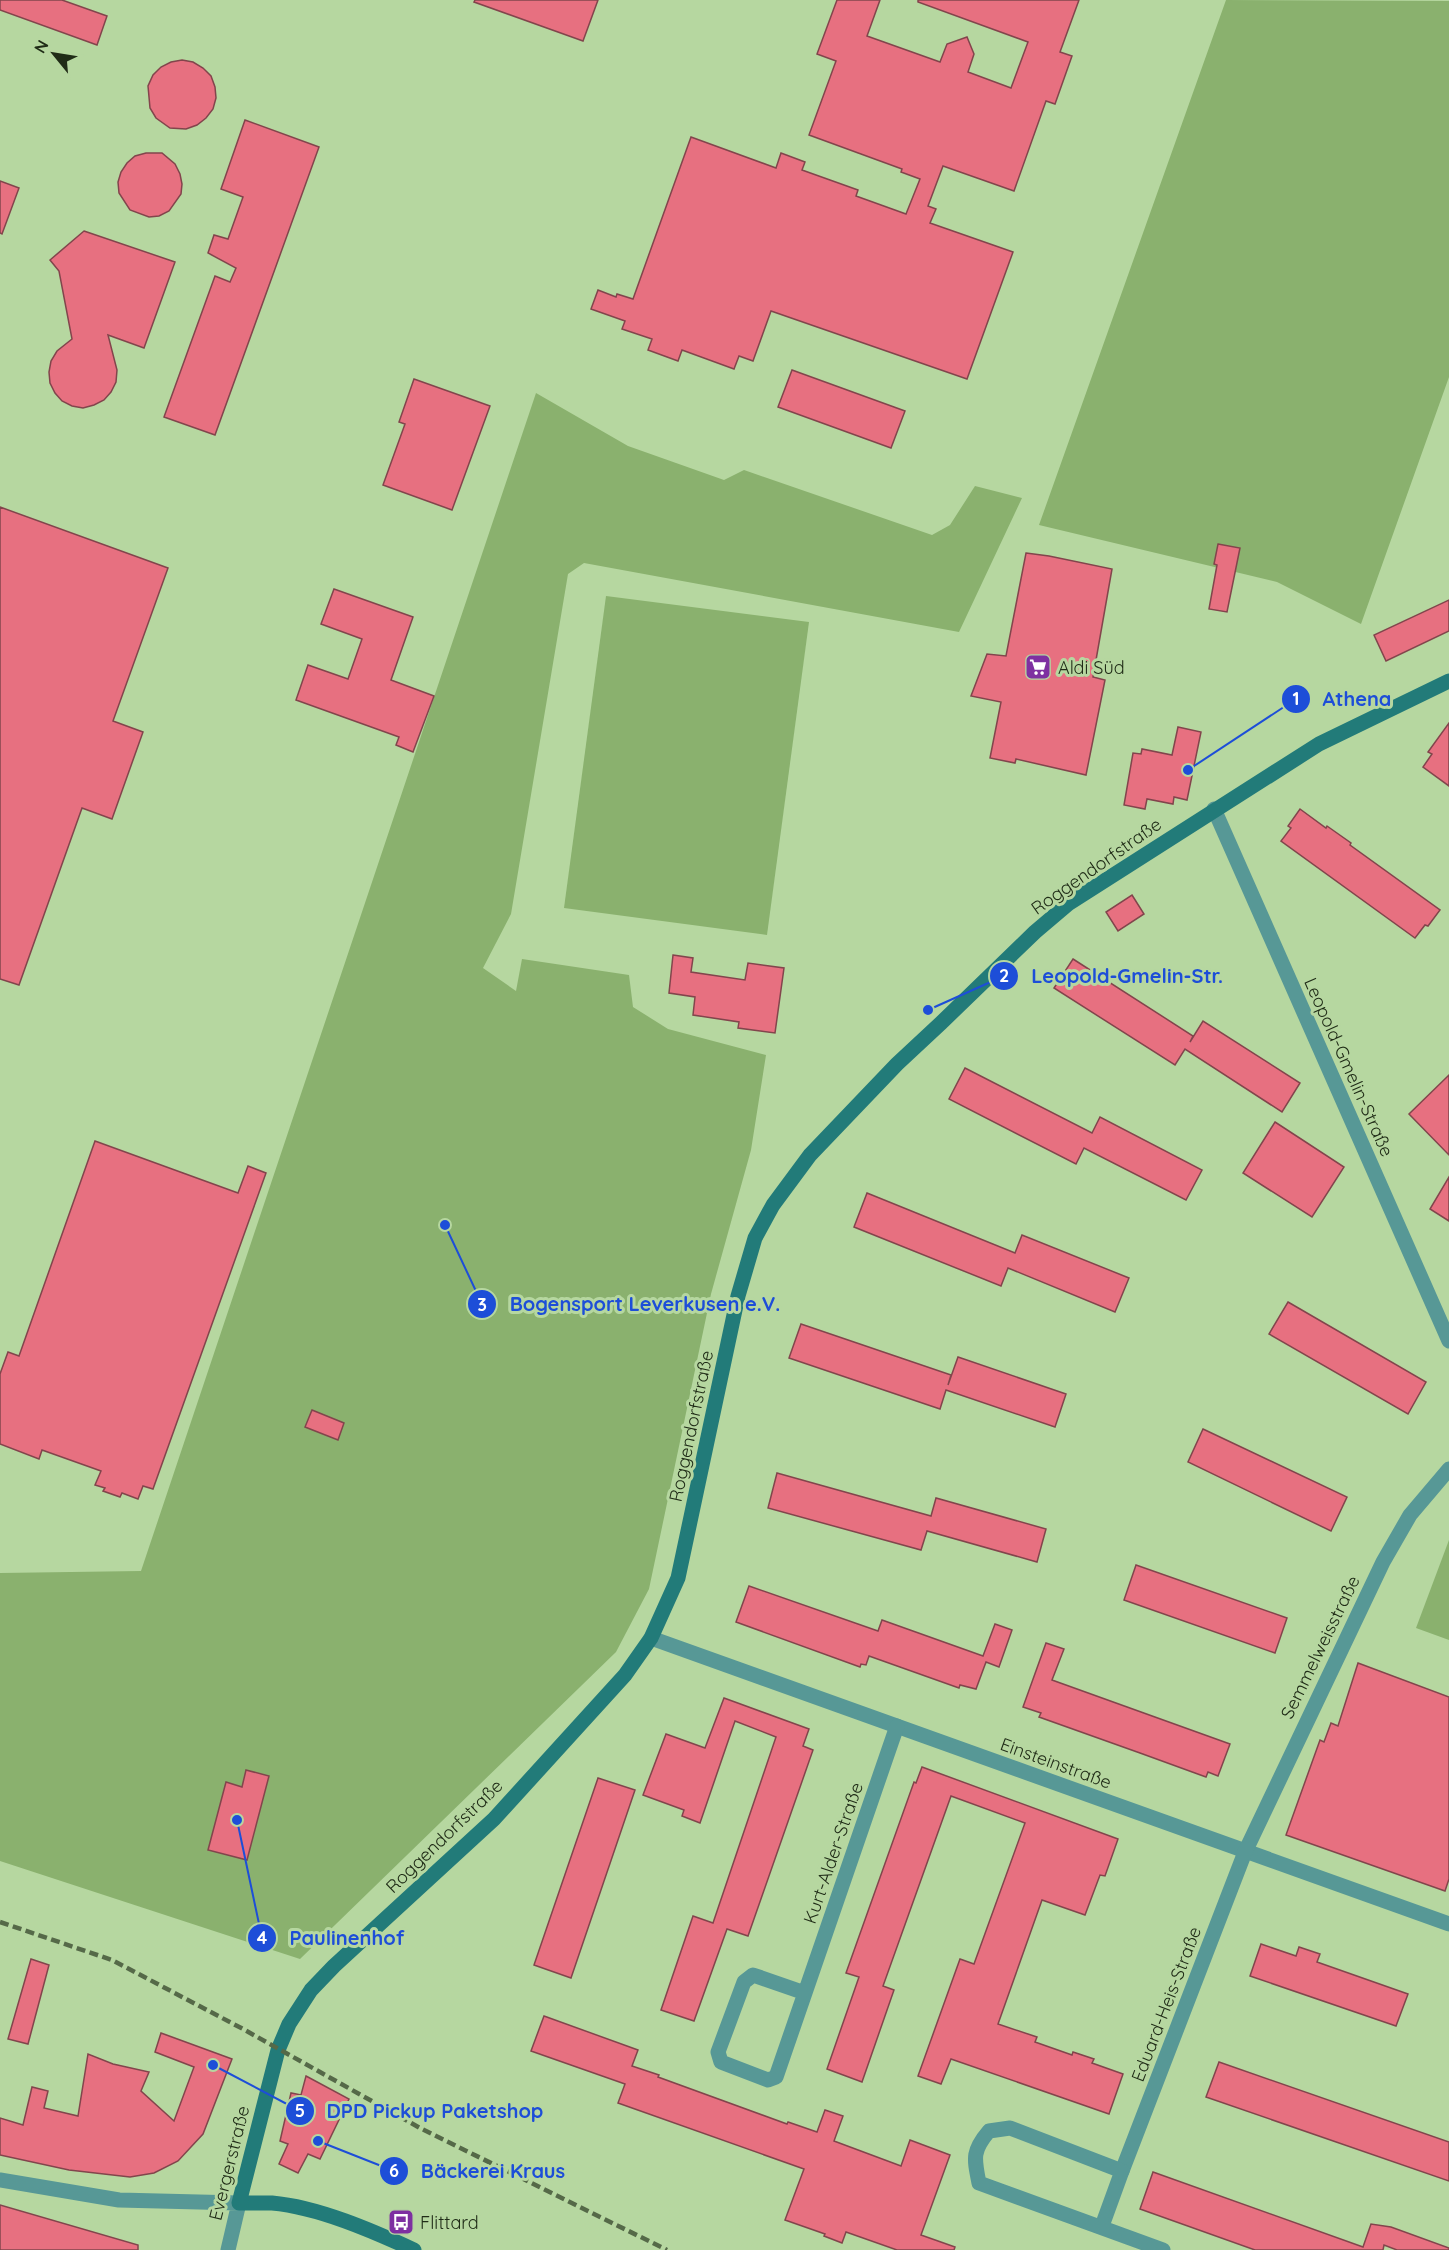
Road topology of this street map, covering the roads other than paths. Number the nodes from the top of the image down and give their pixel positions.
1 (1449, 681) edge
2 (1214, 809) junction
3 (1449, 1341) edge
4 (1449, 1469) edge
5 (651, 1638) junction
6 (897, 1726) junction
7 (1245, 1852) junction
8 (1449, 1924) edge
9 (805, 1993) junction
10 (278, 2050) joint
11 (1122, 2171) junction
12 (0, 2180) edge
13 (239, 2203) junction
14 (1102, 2226) junction
15 (228, 2250) edge
16 (414, 2250) edge
17 (1163, 2250) edge

1 - 2 street, Roggendorfstraße
2 - 3 street, Leopold-Gmelin-Straße
2 - 5 street, Roggendorfstraße
4 - 7 street, Semmelweisstraße
5 - 6 street, Einsteinstraße
5 - 10 street, Roggendorfstraße
6 - 7 street, Einsteinstraße
6 - 9 street, Kurt-Alder-Straße
7 - 8 street, Einsteinstraße
7 - 11 street, Eduard-Heis-Straße
9 - 9 street, Kurt-Alder-Straße
10 - 13 street, Evergerstraße
11 - 14 street, Eduard-Heis-Straße
11 - 14 street
12 - 13 street
13 - 15 street, Evergerstraße
13 - 16 street
14 - 17 street

